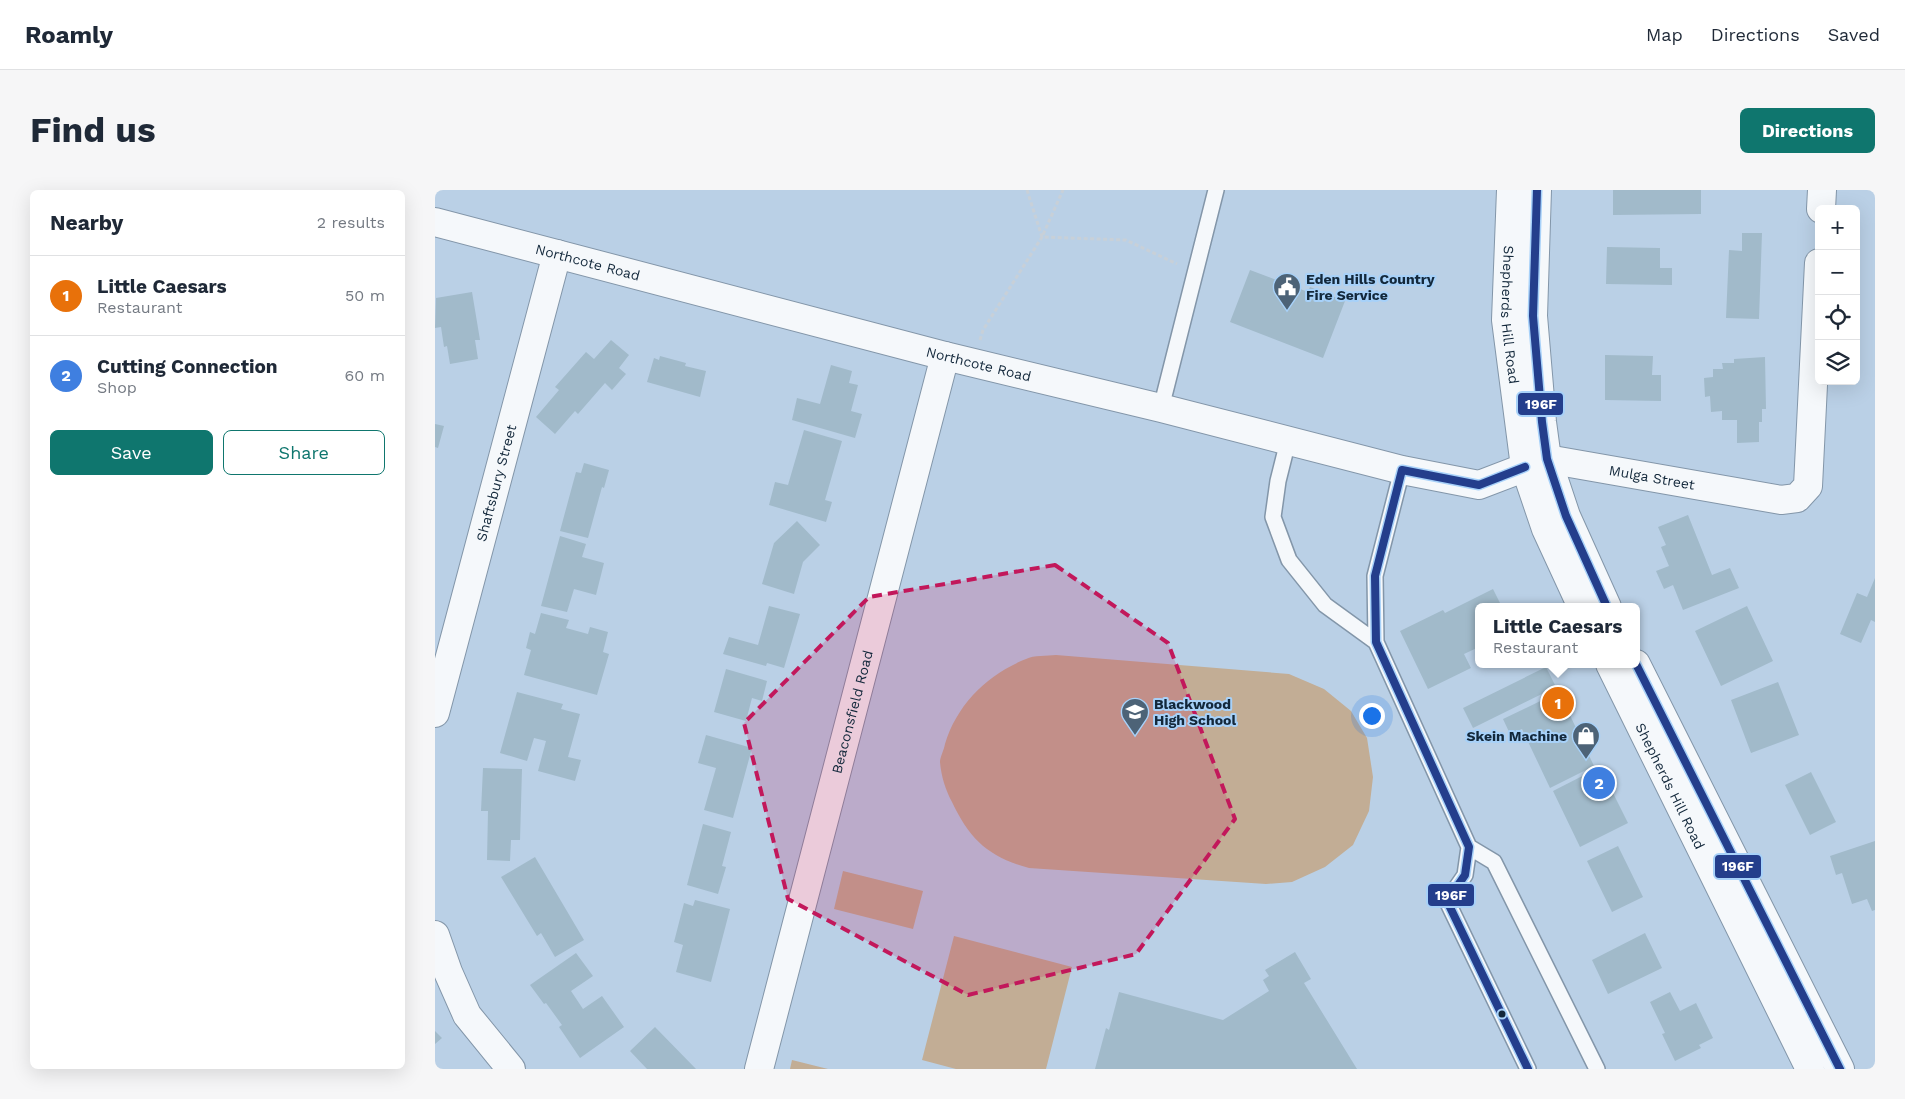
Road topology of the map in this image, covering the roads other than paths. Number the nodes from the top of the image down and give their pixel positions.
1 (1216, 190) edge
2 (1511, 190) edge
3 (1537, 190) edge
4 (1822, 190) edge
5 (1821, 205) edge
6 (435, 222) edge
7 (557, 254) junction
8 (1817, 295) edge
9 (945, 356) junction
10 (1161, 408) junction
11 (1288, 441) junction
12 (1536, 463) junction
13 (1402, 470) junction
14 (1580, 603) edge
15 (1605, 603) edge
16 (1376, 642) junction
17 (1612, 668) edge
18 (1638, 668) edge
19 (435, 713) edge
20 (1469, 848) junction
21 (435, 935) edge
22 (511, 1069) edge
23 (759, 1069) edge
24 (1528, 1069) edge
25 (1597, 1069) edge
26 (1810, 1069) edge
27 (1840, 1069) edge

1 - 10 lane
2 - 12 street, Shepherds Hill Road
3 - 12 street, Shepherds Hill Road
4 - 5 street
6 - 7 street, Northcote Road
7 - 9 street, Northcote Road
7 - 19 street, Shaftsbury Street
8 - 12 street, Mulga Street
9 - 10 street, Northcote Road
9 - 23 street, Beaconsfield Road
10 - 11 street, Northcote Road
11 - 13 street, Northcote Road
11 - 16 lane
12 - 13 street, Northcote Road
12 - 14 street, Shepherds Hill Road
12 - 15 street, Shepherds Hill Road
13 - 16 lane
16 - 20 lane
17 - 26 street, Shepherds Hill Road
18 - 27 street, Shepherds Hill Road
20 - 24 lane
20 - 25 lane
21 - 22 street

